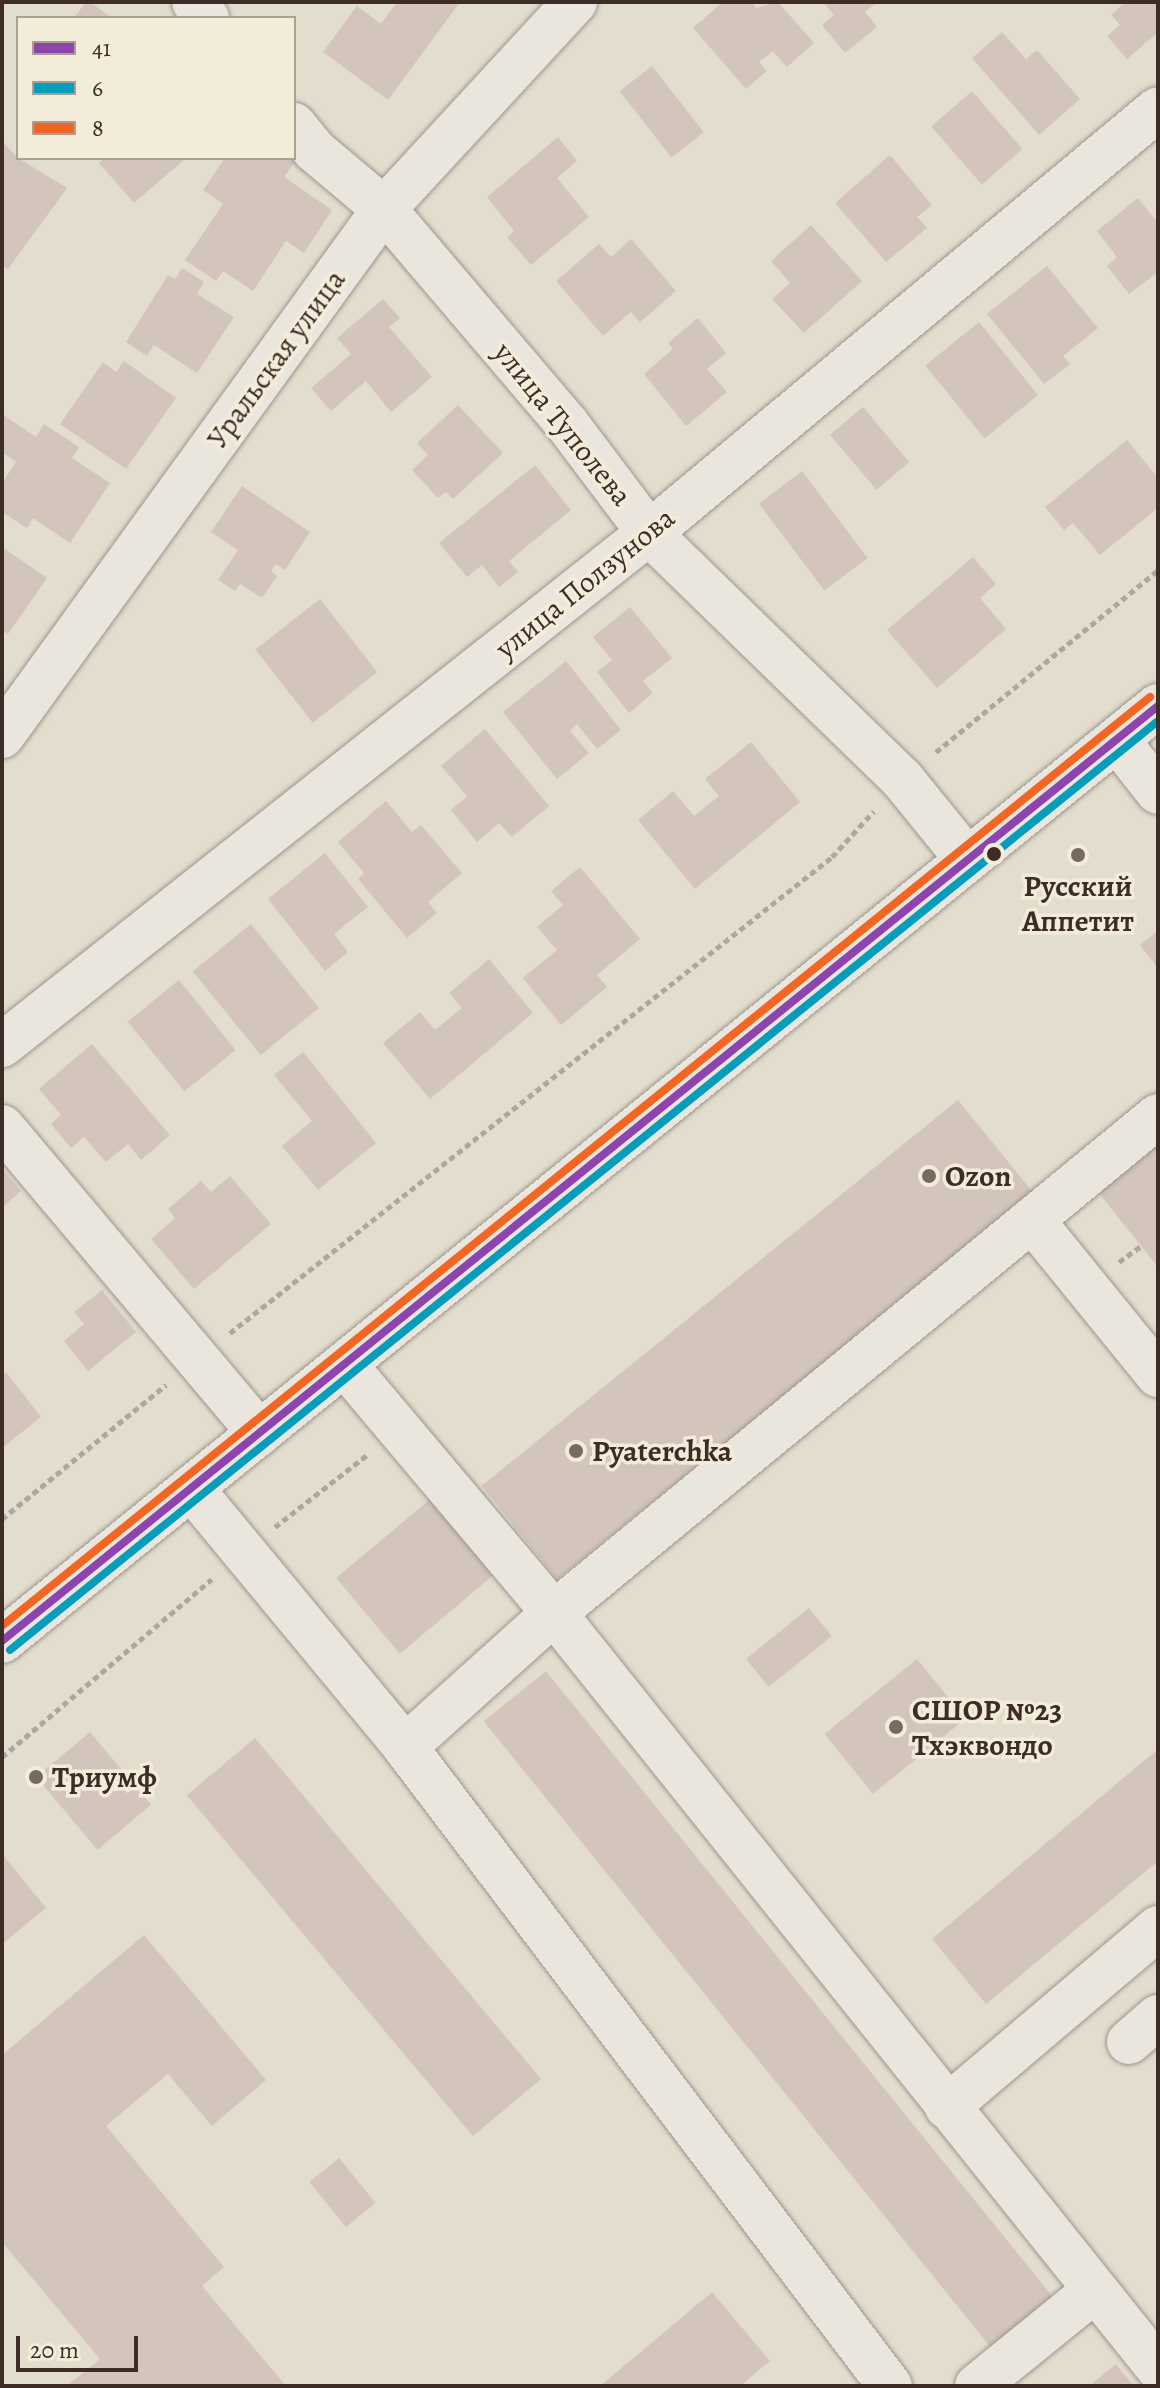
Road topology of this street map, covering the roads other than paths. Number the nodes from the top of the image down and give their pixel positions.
1 (575, 2) edge
2 (1158, 109) edge
3 (296, 128) edge
4 (384, 209) junction
5 (649, 533) junction
6 (1158, 706) edge
7 (2, 736) edge
8 (1117, 740) junction
9 (1158, 792) edge
10 (967, 859) junction
11 (2, 1045) edge
12 (1158, 1116) edge
13 (2, 1127) edge
14 (1032, 1220) junction
15 (345, 1365) junction
16 (1158, 1375) edge
17 (260, 1433) junction
18 (191, 1488) junction
19 (554, 1613) junction
20 (2, 1641) edge
21 (405, 1747) junction
22 (1158, 1928) edge
23 (947, 2107) junction
24 (1094, 2291) junction
25 (1158, 2368) edge
26 (890, 2386) edge
27 (977, 2386) edge

1 - 4 street, Уральская улица
2 - 5 street, улица Ползунова
3 - 4 street, улица Туполева
4 - 5 street, улица Туполева
4 - 7 street, Уральская улица
5 - 10 street, улица Туполева
5 - 11 street, улица Ползунова
6 - 8 street
8 - 9 street
8 - 10 street
10 - 15 street
12 - 14 street
13 - 17 street
14 - 16 street
14 - 19 street
15 - 17 street
15 - 19 street
17 - 18 street
18 - 20 street
18 - 21 street
19 - 21 street
19 - 23 street
21 - 26 street
22 - 23 street
23 - 24 street
24 - 25 street
24 - 27 street

